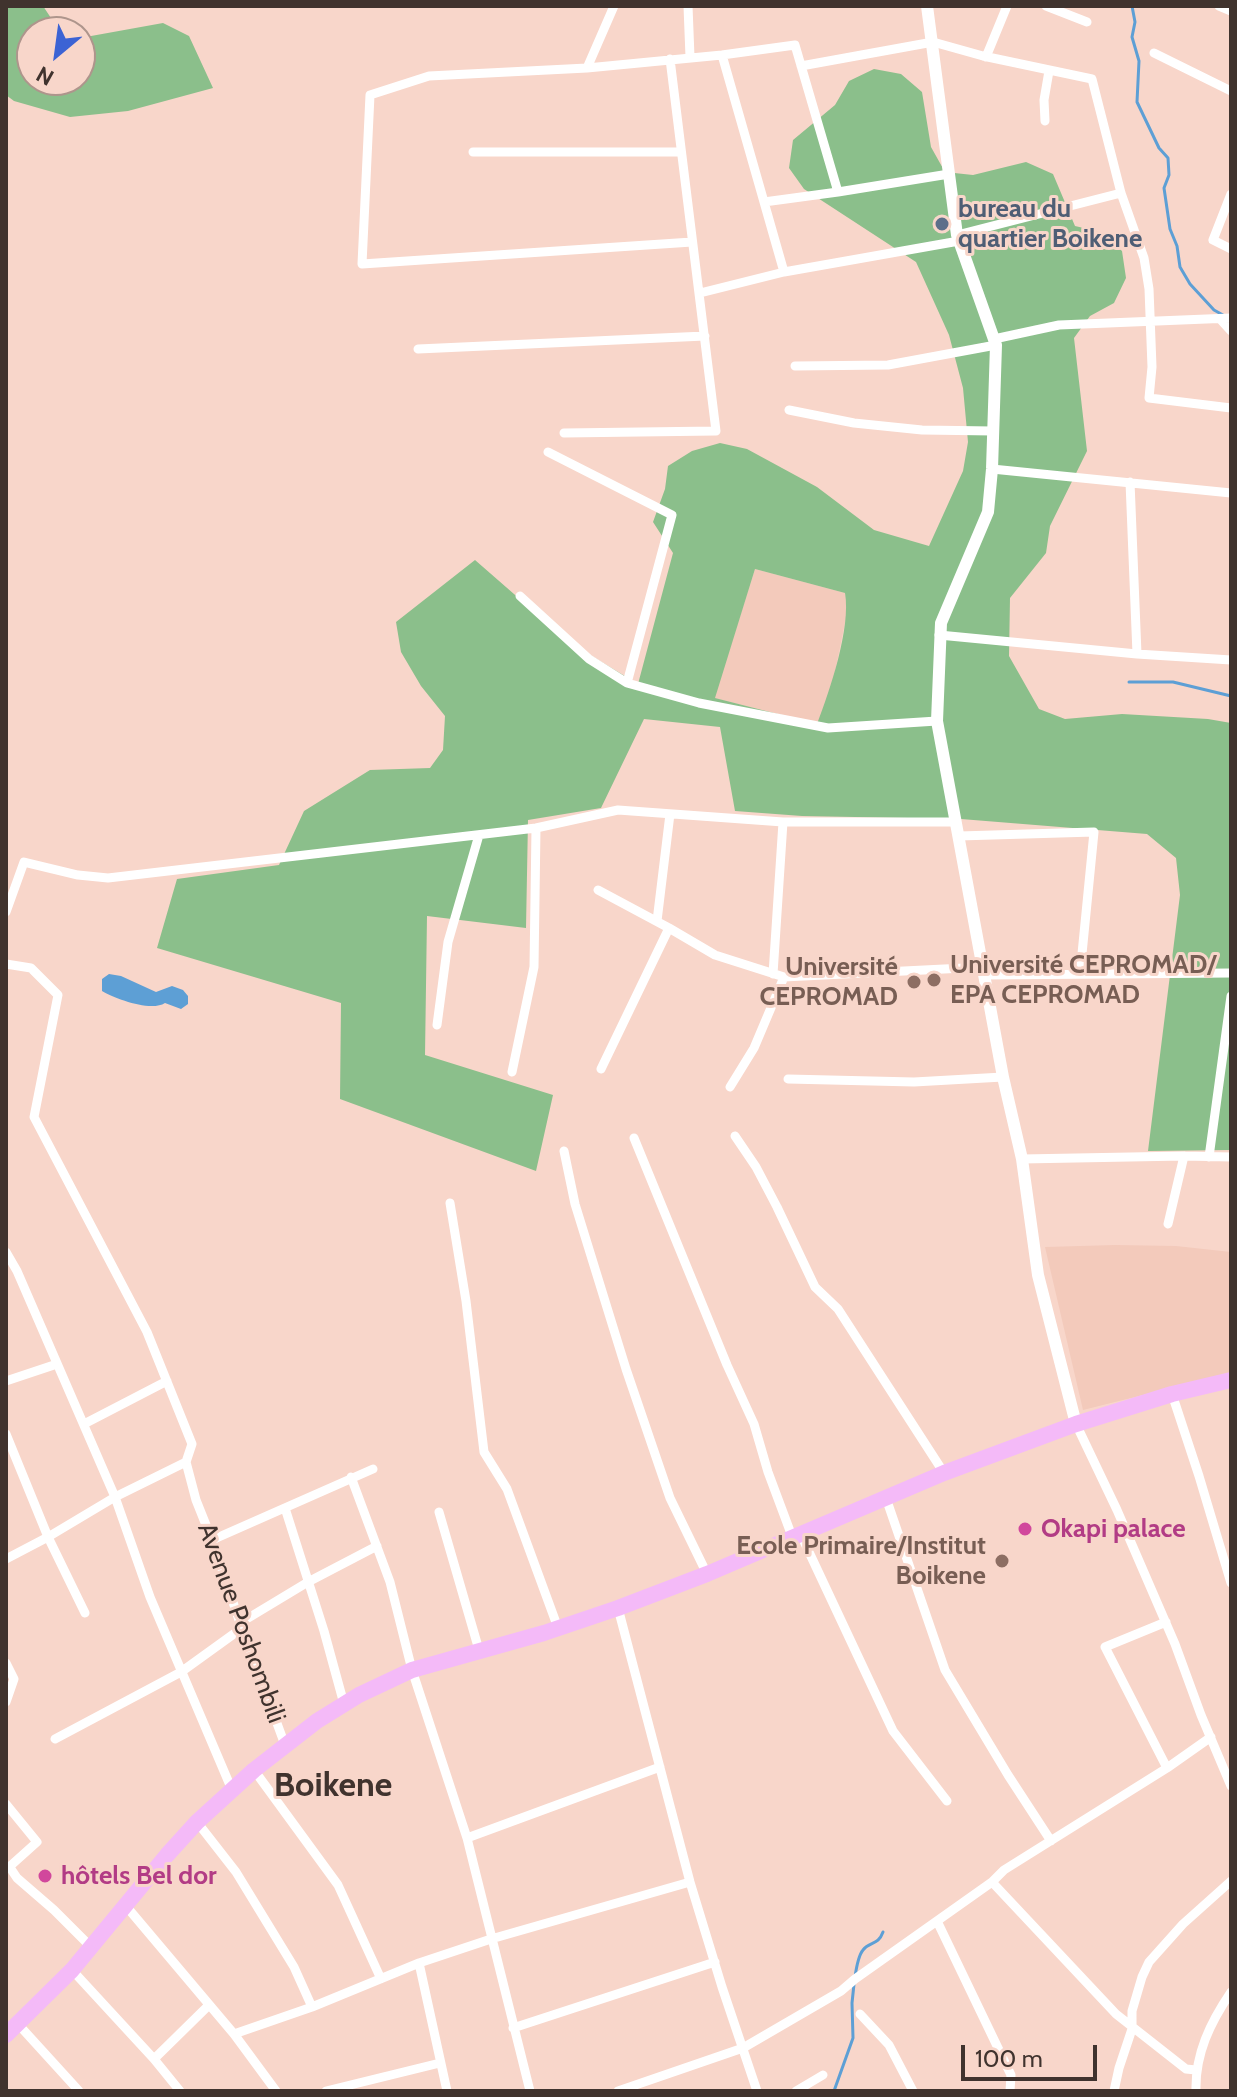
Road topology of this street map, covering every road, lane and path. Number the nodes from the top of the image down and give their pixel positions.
1 (614, 6) edge
2 (688, 6) edge
3 (927, 6) edge
4 (1007, 6) edge
5 (1046, 6) edge
6 (1219, 6) edge
7 (1231, 11) edge
8 (1087, 22) dead end
9 (933, 42) junction
10 (1154, 53) dead end
11 (722, 55) junction
12 (690, 57) junction
13 (986, 57) junction
14 (670, 59) junction
15 (801, 66) junction
16 (587, 68) junction
17 (1049, 71) junction
18 (1231, 91) edge
19 (1045, 121) dead end
20 (473, 152) dead end
21 (681, 152) junction
22 (949, 174) junction
23 (838, 192) junction
24 (1121, 193) junction
25 (1231, 194) edge
26 (764, 202) junction
27 (958, 238) junction
28 (692, 242) junction
29 (1231, 249) edge
30 (784, 272) junction
31 (700, 293) junction
32 (1226, 319) edge
33 (1149, 321) junction
34 (1231, 331) edge
35 (705, 336) junction
36 (995, 342) junction
37 (418, 349) dead end
38 (795, 366) dead end
39 (1231, 408) edge
40 (789, 410) dead end
41 (993, 431) junction
42 (564, 433) dead end
43 (548, 452) dead end
44 (992, 469) junction
45 (1130, 482) junction
46 (1231, 493) edge
47 (520, 596) dead end
48 (939, 635) junction
49 (1137, 654) junction
50 (1231, 660) edge
51 (627, 683) junction
52 (937, 721) junction
53 (670, 814) junction
54 (783, 822) junction
55 (956, 822) junction
56 (536, 828) junction
57 (479, 835) junction
58 (959, 836) junction
59 (598, 890) dead end
60 (6, 912) edge
61 (657, 921) junction
62 (669, 928) junction
63 (6, 964) edge
64 (984, 971) junction
65 (1231, 973) edge
66 (773, 974) junction
67 (1080, 974) junction
68 (784, 977) junction
69 (1231, 996) edge
70 (437, 1025) dead end
71 (601, 1069) dead end
72 (512, 1072) dead end
73 (1003, 1077) junction
74 (788, 1079) dead end
75 (730, 1087) dead end
76 (735, 1136) dead end
77 (634, 1138) dead end
78 (564, 1151) dead end
79 (1184, 1156) junction
80 (1209, 1157) junction
81 (1231, 1157) edge
82 (1022, 1159) junction
83 (450, 1203) dead end
84 (1168, 1224) dead end
85 (6, 1252) edge
86 (57, 1364) junction
87 (1231, 1380) edge
88 (6, 1381) edge
89 (167, 1381) junction
90 (1172, 1394) junction
91 (84, 1424) junction
92 (1076, 1424) junction
93 (6, 1434) edge
94 (10, 1456) edge
95 (186, 1462) junction
96 (373, 1469) dead end
97 (944, 1473) junction
98 (351, 1477) junction
99 (115, 1497) junction
100 (886, 1498) junction
101 (285, 1508) junction
102 (439, 1512) dead end
103 (48, 1537) junction
104 (797, 1537) junction
105 (212, 1540) junction
106 (377, 1546) junction
107 (6, 1559) edge
108 (707, 1574) junction
109 (308, 1582) junction
110 (1231, 1583) edge
111 (618, 1608) junction
112 (85, 1613) dead end
113 (1166, 1622) junction
114 (241, 1625) junction
115 (558, 1628) junction
116 (479, 1650) junction
117 (6, 1663) edge
118 (412, 1670) junction
119 (181, 1672) junction
120 (6, 1702) edge
121 (344, 1704) junction
122 (1211, 1737) junction
123 (55, 1739) dead end
124 (285, 1745) junction
125 (660, 1767) junction
126 (1167, 1768) junction
127 (254, 1770) junction
128 (1231, 1786) edge
129 (232, 1790) junction
130 (947, 1801) dead end
131 (6, 1804) edge
132 (197, 1822) junction
133 (467, 1838) junction
134 (1051, 1841) junction
135 (8, 1868) edge
136 (1231, 1881) edge
137 (690, 1882) junction
138 (992, 1882) junction
139 (126, 1906) junction
140 (937, 1921) junction
141 (491, 1939) junction
142 (91, 1947) junction
143 (715, 1962) junction
144 (419, 1963) junction
145 (72, 1970) junction
146 (381, 1979) junction
147 (1231, 1992) edge
148 (209, 2005) junction
149 (312, 2007) junction
150 (860, 2014) dead end
151 (513, 2028) junction
152 (12, 2029) edge
153 (1132, 2029) junction
154 (234, 2034) junction
155 (743, 2048) junction
156 (154, 2059) junction
157 (440, 2063) junction
158 (1196, 2070) junction
159 (823, 2075) dead end
160 (363, 2086) edge
161 (79, 2091) edge
162 (180, 2091) edge
163 (276, 2091) edge
164 (326, 2091) edge
165 (447, 2091) edge
166 (530, 2091) edge
167 (618, 2091) edge
168 (757, 2091) edge
169 (796, 2091) edge
170 (913, 2091) edge
171 (1010, 2091) edge
172 (1114, 2091) edge
173 (1196, 2091) edge

1 - 16 street
2 - 12 street
3 - 9 street
4 - 13 street
5 - 8 street
6 - 7 street
9 - 13 street
9 - 15 street
9 - 22 street
10 - 18 street
11 - 12 street
11 - 15 street
11 - 26 street
12 - 14 street
13 - 17 street
14 - 16 street
14 - 21 street
15 - 23 street
16 - 28 street
17 - 19 street
17 - 24 street
20 - 21 street
21 - 28 street
22 - 23 street
22 - 27 street
23 - 26 street
24 - 27 street
24 - 33 street
25 - 29 street
26 - 30 street
27 - 30 street
27 - 36 street
28 - 31 street
30 - 31 street
31 - 35 street
32 - 33 street
32 - 34 street
33 - 36 street
33 - 39 street
35 - 37 street
35 - 42 street
36 - 38 street
36 - 41 street
40 - 41 street
41 - 44 street
43 - 51 street
44 - 45 street
44 - 48 street
45 - 46 street
45 - 49 street
47 - 51 street
48 - 49 street
48 - 52 street
49 - 50 street
51 - 52 street
52 - 55 street
53 - 54 street
53 - 56 street
53 - 61 street
54 - 55 street
54 - 66 street
55 - 58 street
56 - 57 street
56 - 72 street
57 - 60 street
57 - 70 street
58 - 64 street
58 - 67 street
59 - 61 street
61 - 62 street
62 - 66 street
62 - 71 street
63 - 89 street, Avenue Poshombili
64 - 67 street
64 - 68 street
64 - 73 street
65 - 67 street
66 - 68 street
68 - 75 street
69 - 80 street
73 - 74 street
73 - 82 street
76 - 97 street
77 - 104 street
78 - 108 street
79 - 80 street
79 - 82 street
79 - 84 street
80 - 81 street
82 - 92 street
83 - 115 street
85 - 86 street
86 - 88 street
86 - 91 street
87 - 90 highway
89 - 91 street
89 - 95 street, Avenue Poshombili
90 - 92 highway
90 - 110 street
91 - 99 street
92 - 97 highway
92 - 113 street
93 - 94 street
94 - 103 street
95 - 99 street
95 - 105 street, Avenue Poshombili
96 - 98 street
97 - 100 highway
98 - 101 street
98 - 106 street
99 - 103 street
99 - 119 street
100 - 104 highway
100 - 134 street
101 - 105 street
101 - 109 street
102 - 116 street
103 - 107 street
103 - 112 street
104 - 108 highway
104 - 130 street
105 - 114 street, Avenue Poshombili
106 - 109 street
106 - 118 street
108 - 111 highway
109 - 114 street
109 - 121 street
111 - 115 highway
111 - 125 street
113 - 122 street
113 - 126 street
114 - 119 street
114 - 124 street, Avenue Poshombili
115 - 116 highway
116 - 118 highway
117 - 120 street
118 - 121 highway
118 - 133 street
119 - 123 street
119 - 129 street
121 - 124 highway
122 - 126 street
122 - 128 street
124 - 127 highway
125 - 133 street
125 - 137 street
126 - 134 street
127 - 129 highway
127 - 146 street
129 - 132 highway
131 - 135 street
132 - 139 highway
132 - 149 street
133 - 141 street
134 - 138 street
135 - 142 street
136 - 153 street
137 - 141 street
137 - 143 street
138 - 140 street
138 - 153 street
139 - 142 highway
139 - 148 street
140 - 155 street
140 - 171 street
141 - 144 street
141 - 151 street
142 - 145 highway
143 - 151 street
143 - 155 street
144 - 146 street
144 - 157 street
145 - 152 highway
145 - 156 street
146 - 149 street
147 - 158 street
148 - 154 street
148 - 156 street
149 - 154 street
150 - 170 street
151 - 166 street
152 - 161 street
153 - 158 street
153 - 172 street
154 - 163 street
155 - 167 street
155 - 168 street
156 - 162 street
157 - 160 street
157 - 165 street
158 - 173 street
159 - 169 street
160 - 164 street

